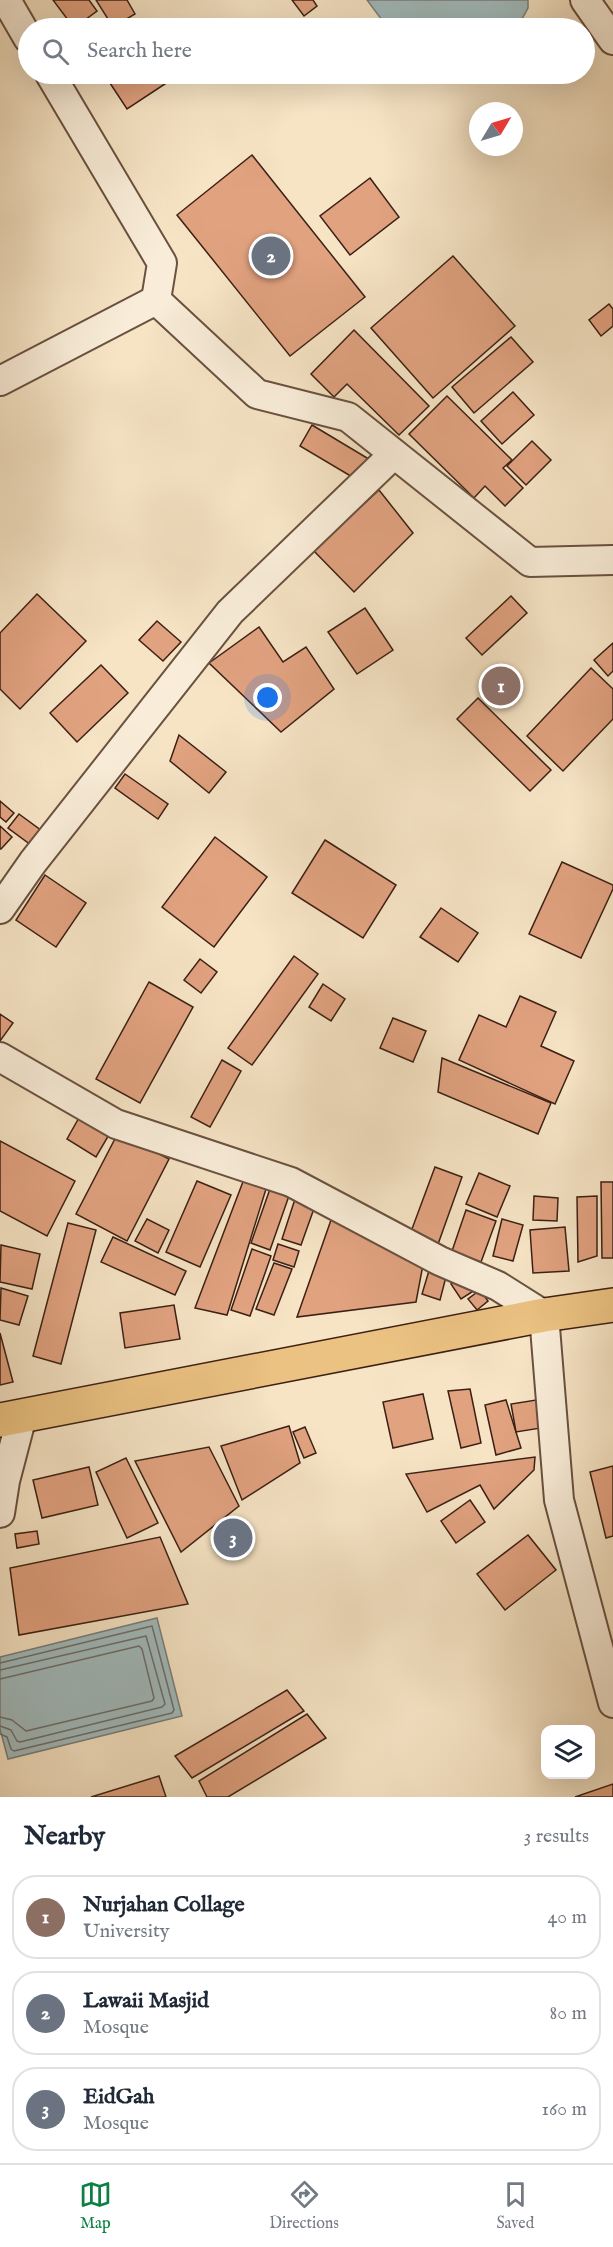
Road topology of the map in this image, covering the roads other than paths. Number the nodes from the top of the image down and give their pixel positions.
1 (6, 0) edge
2 (585, 0) edge
3 (18, 21) edge
4 (613, 40) edge
5 (56, 84) edge
6 (156, 300) junction
7 (0, 381) edge
8 (394, 454) junction
9 (613, 560) edge
10 (0, 909) edge
11 (0, 1057) edge
12 (613, 1305) edge
13 (544, 1315) junction
14 (11, 1418) edge
15 (0, 1513) edge
16 (613, 1703) edge

1 - 3 street
2 - 4 street
5 - 6 street
6 - 7 street
6 - 8 street
8 - 9 street
8 - 10 street
11 - 13 street
12 - 13 highway
13 - 14 highway
13 - 16 street
14 - 15 street

